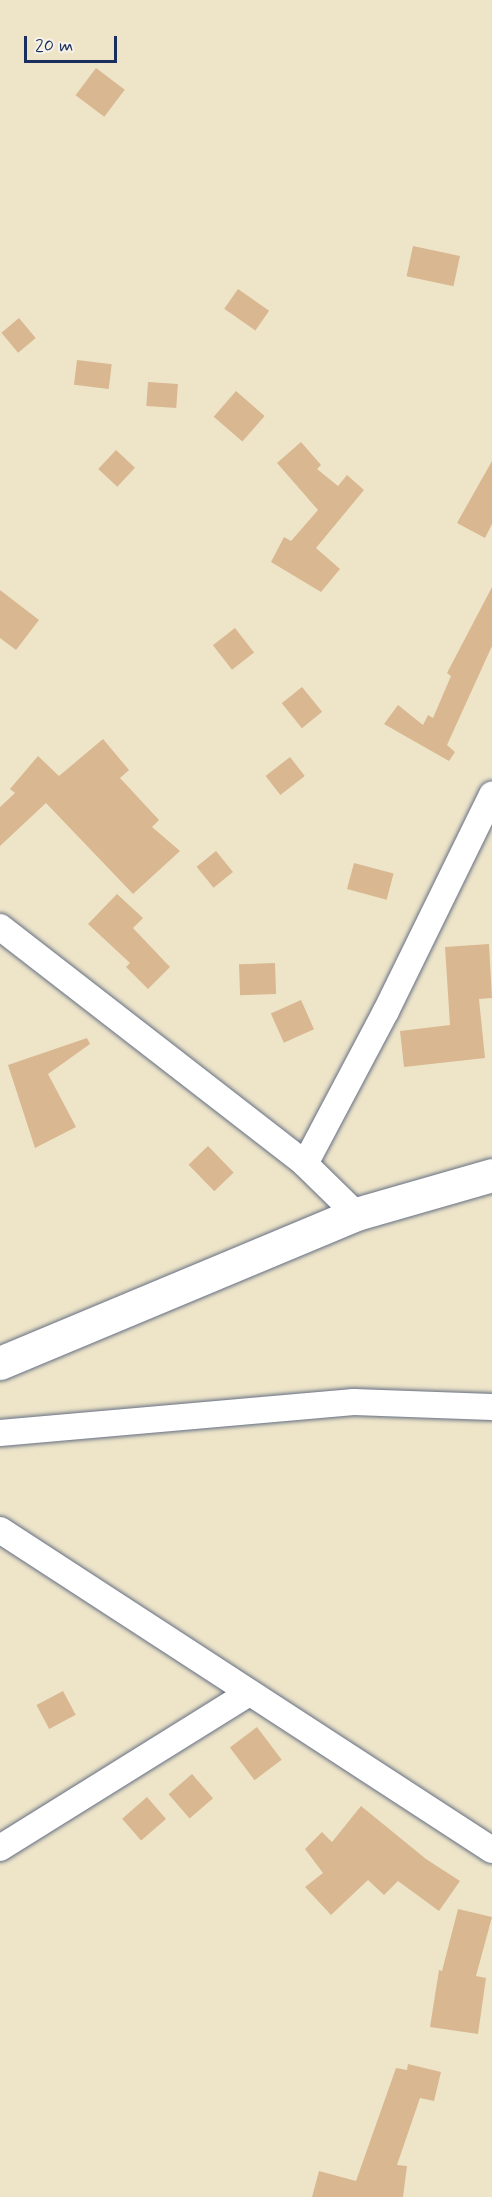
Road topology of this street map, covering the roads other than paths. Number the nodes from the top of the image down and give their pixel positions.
1 (492, 795) edge
2 (0, 927) edge
3 (305, 1164) junction
4 (492, 1175) edge
5 (356, 1214) junction
6 (0, 1362) edge
7 (492, 1407) edge
8 (0, 1433) edge
9 (0, 1530) edge
10 (249, 1694) junction
11 (0, 1848) edge
12 (492, 1850) edge

1 - 3 street
2 - 3 street
3 - 5 street
4 - 5 main road
5 - 6 main road
7 - 8 street
9 - 10 street
10 - 11 street
10 - 12 street

